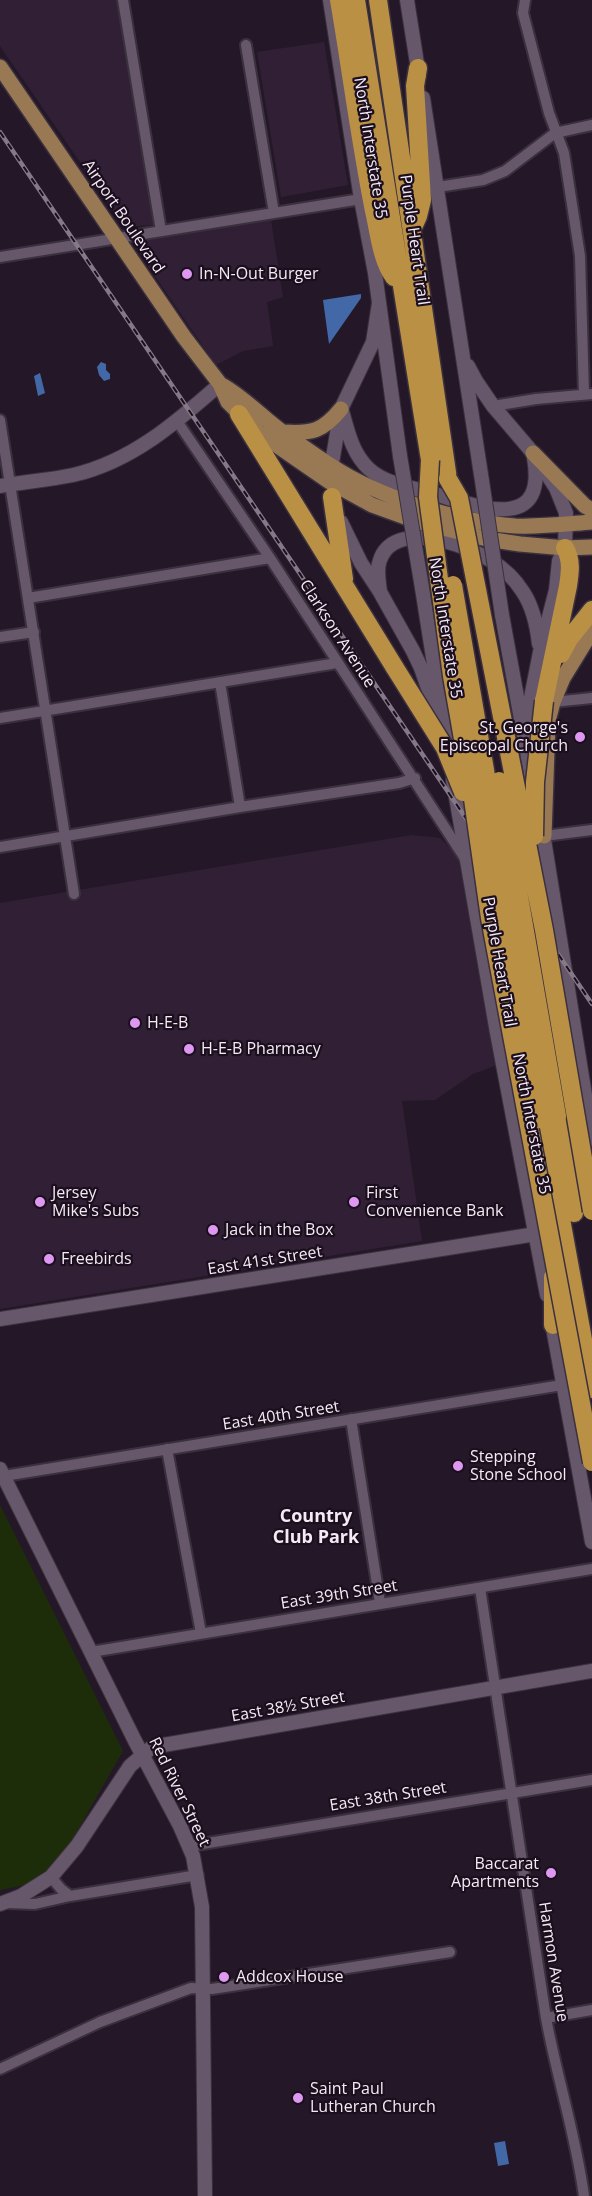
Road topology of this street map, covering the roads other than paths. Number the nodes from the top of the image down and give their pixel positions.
1 (123, 0) edge
2 (330, 0) edge
3 (339, 0) edge
4 (356, 0) edge
5 (378, 0) edge
6 (407, 0) edge
7 (525, 0) edge
8 (246, 45) dead end
9 (0, 67) edge
10 (418, 68) junction
11 (592, 125) edge
12 (555, 133) junction
13 (438, 187) junction
14 (361, 199) junction
15 (274, 213) junction
16 (412, 230) junction
17 (161, 231) junction
18 (116, 239) junction
19 (592, 255) edge
20 (580, 256) junction
21 (0, 257) edge
22 (404, 290) junction
23 (379, 303) junction
24 (462, 354) junction
25 (220, 384) junction
26 (588, 394) edge
27 (493, 406) junction
28 (341, 409) junction
29 (239, 414) junction
30 (0, 420) edge
31 (177, 421) junction
32 (282, 432) junction
33 (533, 453) junction
34 (430, 460) junction
35 (331, 466) junction
36 (448, 475) junction
37 (5, 485) edge
38 (331, 490) junction
39 (592, 510) edge
40 (592, 522) edge
41 (567, 526) junction
42 (592, 547) edge
43 (565, 548) junction
44 (270, 558) junction
45 (345, 585) junction
46 (380, 592) junction
47 (28, 598) junction
48 (592, 610) edge
49 (592, 631) edge
50 (34, 632) junction
51 (0, 637) edge
52 (540, 652) junction
53 (337, 663) junction
54 (220, 682) junction
55 (548, 695) junction
56 (592, 698) edge
57 (46, 711) junction
58 (0, 718) edge
59 (525, 733) junction
60 (445, 734) junction
61 (415, 778) junction
62 (240, 807) junction
63 (592, 830) edge
64 (544, 836) junction
65 (64, 837) junction
66 (0, 847) edge
67 (469, 864) junction
68 (74, 894) dead end
69 (490, 918) junction
70 (544, 930) junction
71 (569, 995) junction
72 (492, 1008) junction
73 (577, 1043) junction
74 (499, 1047) junction
75 (503, 1065) junction
76 (584, 1093) junction
77 (511, 1106) junction
78 (550, 1118) junction
79 (592, 1138) edge
80 (548, 1150) junction
81 (592, 1211) edge
82 (536, 1234) junction
83 (0, 1319) edge
84 (592, 1319) edge
85 (553, 1325) junction
86 (562, 1385) junction
87 (592, 1389) edge
88 (351, 1419) junction
89 (167, 1449) junction
90 (592, 1462) edge
91 (2, 1472) edge
92 (592, 1542) edge
93 (592, 1569) edge
94 (480, 1588) junction
95 (380, 1603) junction
96 (201, 1633) junction
97 (91, 1652) junction
98 (592, 1671) edge
99 (496, 1689) junction
100 (143, 1755) junction
101 (592, 1780) edge
102 (512, 1793) junction
103 (190, 1846) junction
104 (198, 1875) junction
105 (51, 1877) junction
106 (70, 1896) junction
107 (2, 1904) edge
108 (450, 1952) dead end
109 (202, 1988) junction
110 (592, 2010) edge
111 (546, 2018) junction
112 (0, 2069) edge
113 (205, 2196) edge
114 (584, 2196) edge

1 - 17 street
2 - 14 main road, North Interstate 35
3 - 22 highway
4 - 22 highway, Purple Heart Trail
5 - 16 highway, Purple Heart Trail
6 - 10 main road
7 - 12 street
8 - 15 street
9 - 18 main road, Airport Boulevard
10 - 13 main road
10 - 16 highway
11 - 12 street
12 - 13 street
12 - 20 street
13 - 24 main road
14 - 15 street
14 - 23 main road, North Interstate 35
15 - 17 street
16 - 36 highway, Purple Heart Trail
17 - 18 street
18 - 21 street
18 - 25 main road, Airport Boulevard
19 - 20 street
20 - 26 street
22 - 34 highway, Purple Heart Trail
23 - 28 main road
23 - 60 main road, North Interstate 35, bridge
24 - 27 main road
24 - 59 main road, bridge
25 - 29 main road, Airport Boulevard
25 - 31 main road
25 - 32 main road, Airport Boulevard
26 - 27 street
27 - 33 main road
28 - 32 main road
28 - 33 main road
28 - 35 main road
29 - 38 main road, Airport Boulevard
29 - 45 highway
30 - 37 street
31 - 37 main road
31 - 44 street, Clarkson Avenue
32 - 35 main road, Airport Boulevard
33 - 39 main road
33 - 41 main road
34 - 69 highway, Purple Heart Trail, bridge
34 - 78 highway, Purple Heart Trail, bridge
35 - 38 main road
35 - 41 main road, Airport Boulevard
36 - 70 highway, Purple Heart Trail, bridge
36 - 78 highway, Purple Heart Trail, bridge
37 - 47 street
38 - 43 main road, Airport Boulevard
38 - 45 highway
38 - 46 main road
40 - 41 main road, Airport Boulevard
41 - 43 main road
42 - 43 main road, Airport Boulevard
43 - 52 main road
43 - 55 highway
44 - 47 street
44 - 53 street, Clarkson Avenue
45 - 69 highway, bridge
46 - 52 main road
46 - 60 main road
47 - 50 street
48 - 55 highway
49 - 55 main road
50 - 51 street
50 - 57 street
52 - 59 main road
53 - 54 street
53 - 61 street, Clarkson Avenue
54 - 57 street
54 - 62 street
55 - 56 street
55 - 64 main road
55 - 70 highway, bridge
57 - 58 street
57 - 65 street
59 - 64 main road
60 - 67 main road, North Interstate 35
61 - 62 street
61 - 67 street, Clarkson Avenue
62 - 65 street
63 - 64 street
64 - 71 main road
65 - 66 street
65 - 68 street
67 - 72 main road, North Interstate 35
69 - 90 highway, Purple Heart Trail, bridge
70 - 81 highway, Purple Heart Trail, bridge
71 - 72 main road
71 - 73 main road
72 - 74 main road, North Interstate 35
73 - 74 main road
73 - 75 main road
73 - 76 main road
74 - 75 main road, North Interstate 35
75 - 77 main road, North Interstate 35
76 - 77 main road
76 - 79 main road
77 - 82 main road, North Interstate 35
78 - 80 highway, Purple Heart Trail
78 - 84 highway, Purple Heart Trail
80 - 85 highway
80 - 87 highway, Purple Heart Trail
82 - 83 main road, East 41st Street
82 - 85 main road, North Interstate 35
85 - 86 main road, North Interstate 35
86 - 88 street, East 40th Street
86 - 92 main road, North Interstate 35
88 - 89 street, East 40th Street
88 - 95 street
89 - 91 street, East 40th Street
89 - 96 street
91 - 97 main road, Red River Street
93 - 94 street, East 39th Street
94 - 95 street, East 39th Street
94 - 99 street, Harmon Avenue
95 - 96 street, East 39th Street
96 - 97 street, East 39th Street
97 - 100 main road, Red River Street
98 - 99 main road, East 38½ Street
99 - 100 main road, East 38½ Street
99 - 102 street, Harmon Avenue
100 - 103 main road, Red River Street
100 - 105 main road, East 38½ Street
101 - 102 street, East 38th Street
102 - 103 street, East 38th Street
102 - 111 street, Harmon Avenue
103 - 104 main road, Red River Street
104 - 106 street
104 - 109 main road, Red River Street
105 - 106 street
105 - 107 main road
106 - 107 street
108 - 109 street
109 - 112 street
109 - 113 main road, Red River Street
110 - 111 street
111 - 114 street, Harmon Avenue

